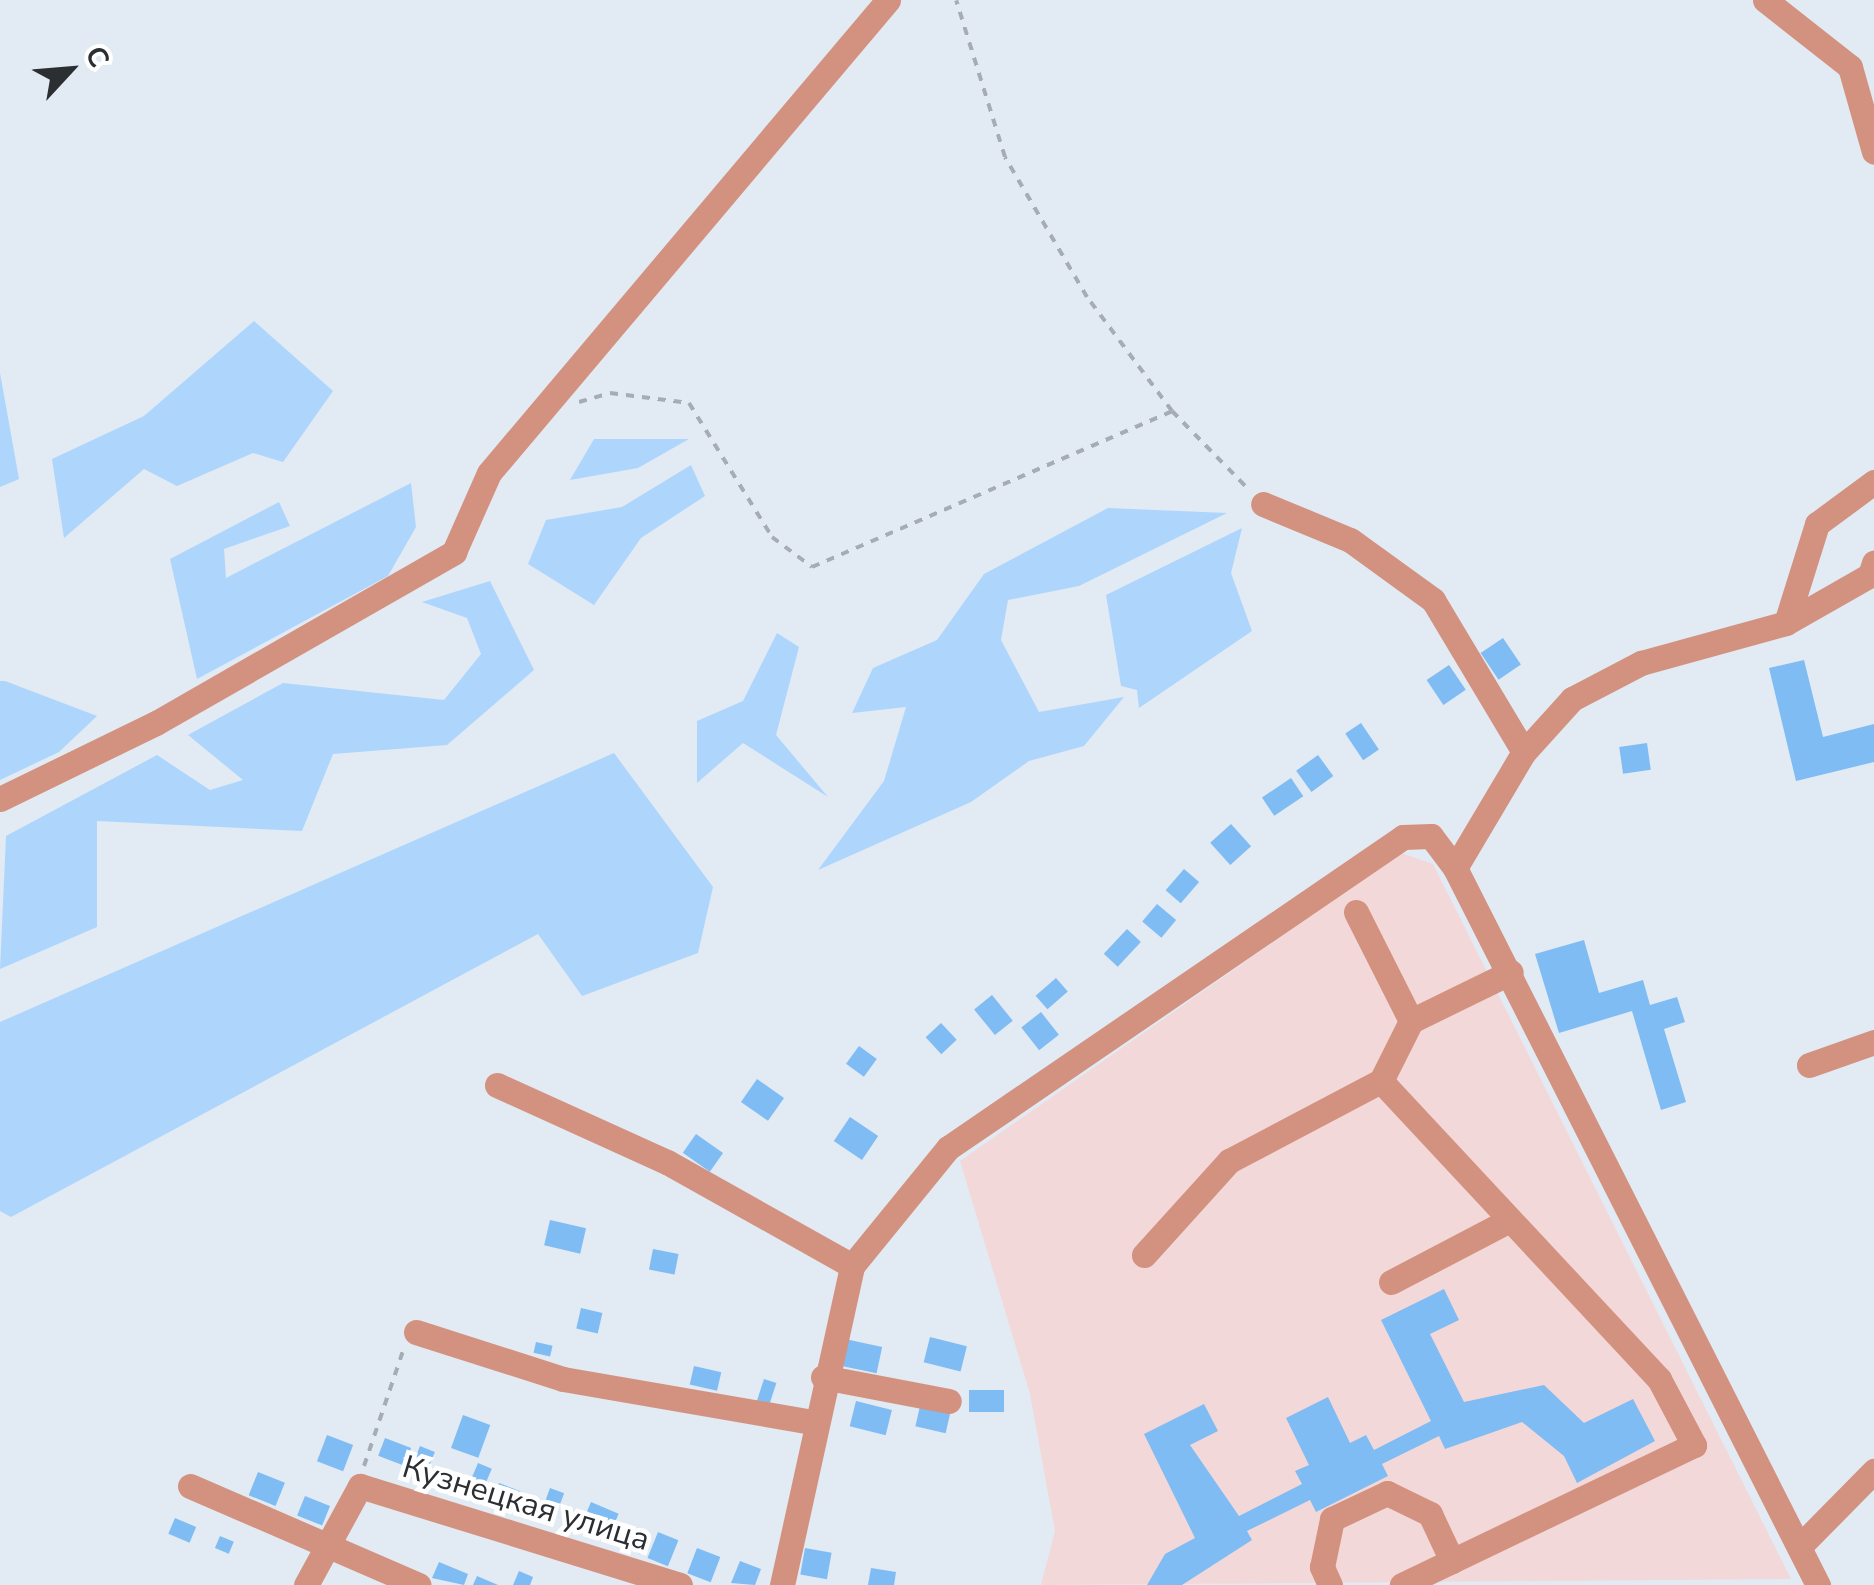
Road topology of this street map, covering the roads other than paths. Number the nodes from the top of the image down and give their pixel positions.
1 (888, 0) edge
2 (1765, 0) edge
3 (1874, 152) edge
4 (1874, 482) edge
5 (1262, 504) road end
6 (1874, 563) edge
7 (1786, 623) junction
8 (1524, 752) junction
9 (0, 799) edge
10 (1455, 868) junction
11 (1356, 912) dead end
12 (1511, 972) junction
13 (1410, 1021) junction
14 (1874, 1042) edge
15 (1809, 1064) dead end
16 (1381, 1081) junction
17 (497, 1085) dead end
18 (1504, 1223) junction
19 (1144, 1255) dead end
20 (852, 1266) junction
21 (1391, 1282) dead end
22 (416, 1332) road end
23 (823, 1377) junction
24 (949, 1401) dead end
25 (811, 1422) junction
26 (1874, 1471) edge
27 (190, 1486) dead end
28 (330, 1546) junction
29 (1799, 1547) junction
30 (1452, 1561) junction
31 (306, 1585) edge
32 (419, 1585) edge
33 (680, 1585) edge
34 (782, 1585) edge
35 (1330, 1585) edge
36 (1402, 1585) edge
37 (1818, 1585) edge

1 - 9 street
2 - 3 street
4 - 7 street
5 - 8 street
6 - 7 street
7 - 8 street
8 - 10 street
10 - 12 street
10 - 20 street
11 - 13 street
12 - 13 street
12 - 29 street
13 - 16 street
14 - 15 street
16 - 18 street
16 - 19 street
17 - 20 street
18 - 21 street
18 - 30 street
20 - 23 street
22 - 25 street
23 - 24 street
23 - 25 street
25 - 34 street
26 - 29 street
27 - 28 street
28 - 31 street, Кузнецкая улица
28 - 32 street
28 - 33 street, Кузнецкая улица
29 - 37 street
30 - 35 street
30 - 36 street

